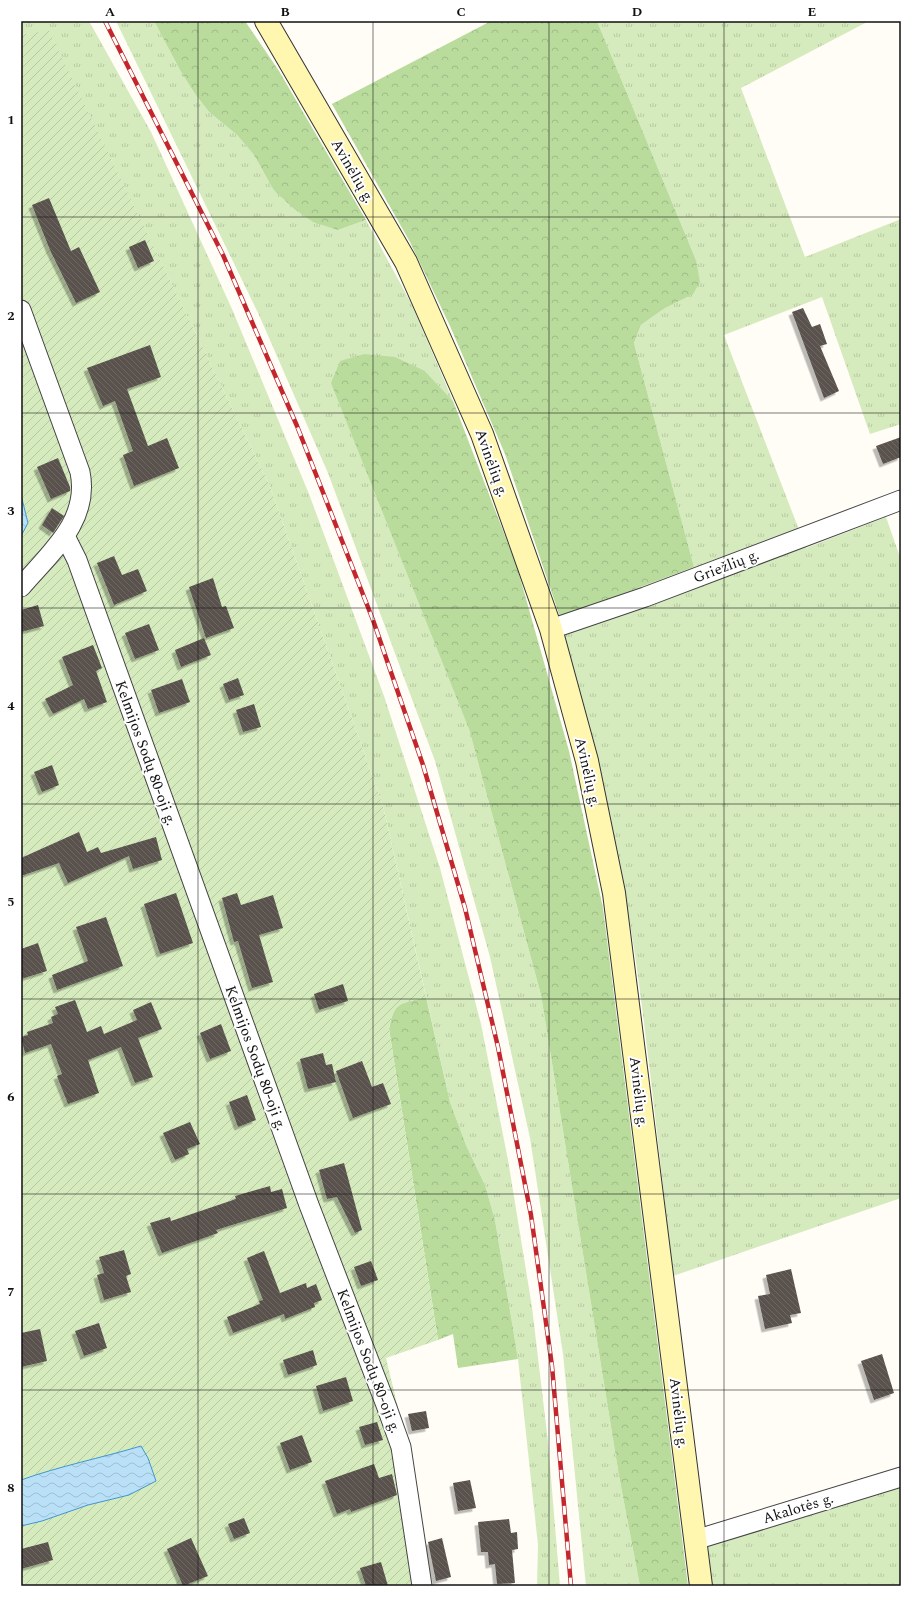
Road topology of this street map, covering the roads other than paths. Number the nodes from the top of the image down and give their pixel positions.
1 (266, 21) edge
2 (21, 310) edge
3 (901, 500) edge
4 (65, 536) junction
5 (21, 587) edge
6 (551, 629) junction
7 (901, 1476) edge
8 (695, 1540) junction
9 (422, 1586) edge
10 (701, 1586) edge

1 - 6 main road, Avinėlių g.
2 - 4 street
3 - 6 street, Griežlių g.
4 - 5 street
4 - 9 street, Kelmijos Sodų 80-oji g.
6 - 8 main road, Avinėlių g.
7 - 8 street, Akalotės g.
8 - 10 main road, Avinėlių g.

